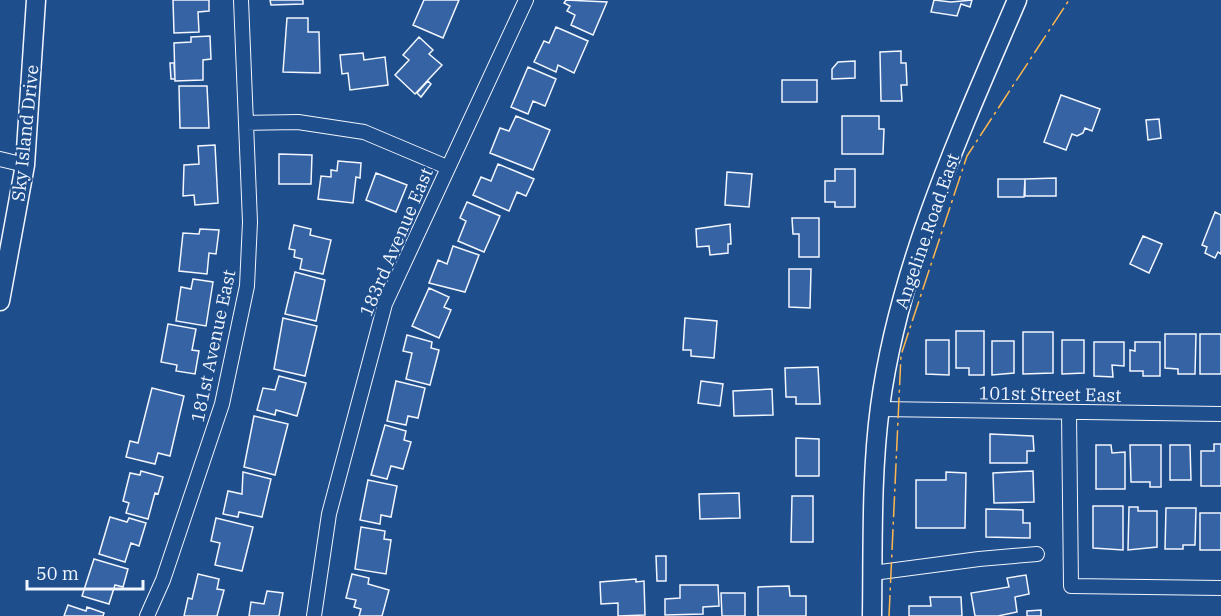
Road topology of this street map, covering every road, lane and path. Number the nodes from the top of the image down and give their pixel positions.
1 (36, 0) edge
2 (241, 0) edge
3 (526, 0) edge
4 (1017, 0) edge
5 (246, 123) junction
6 (0, 159) edge
7 (25, 165) junction
8 (447, 167) junction
9 (0, 301) edge
10 (879, 409) junction
11 (1069, 413) junction
12 (1221, 414) edge
13 (1037, 554) dead end
14 (873, 573) junction
15 (1221, 588) edge
16 (147, 616) edge
17 (314, 616) edge
18 (872, 616) edge

1 - 7 street, Sky Island Drive
2 - 5 street, 181st Avenue East
3 - 8 street, 183rd Avenue East
4 - 10 street, Angeline Road East
5 - 8 street
5 - 16 street, 181st Avenue East
6 - 7 street
7 - 9 street, Sky Island Drive
8 - 17 street, 183rd Avenue East
10 - 11 street, 101st Street East
10 - 14 street, Angeline Road East
11 - 12 street, 101st Street East
11 - 15 street
13 - 14 street
14 - 18 street, Angeline Road East

